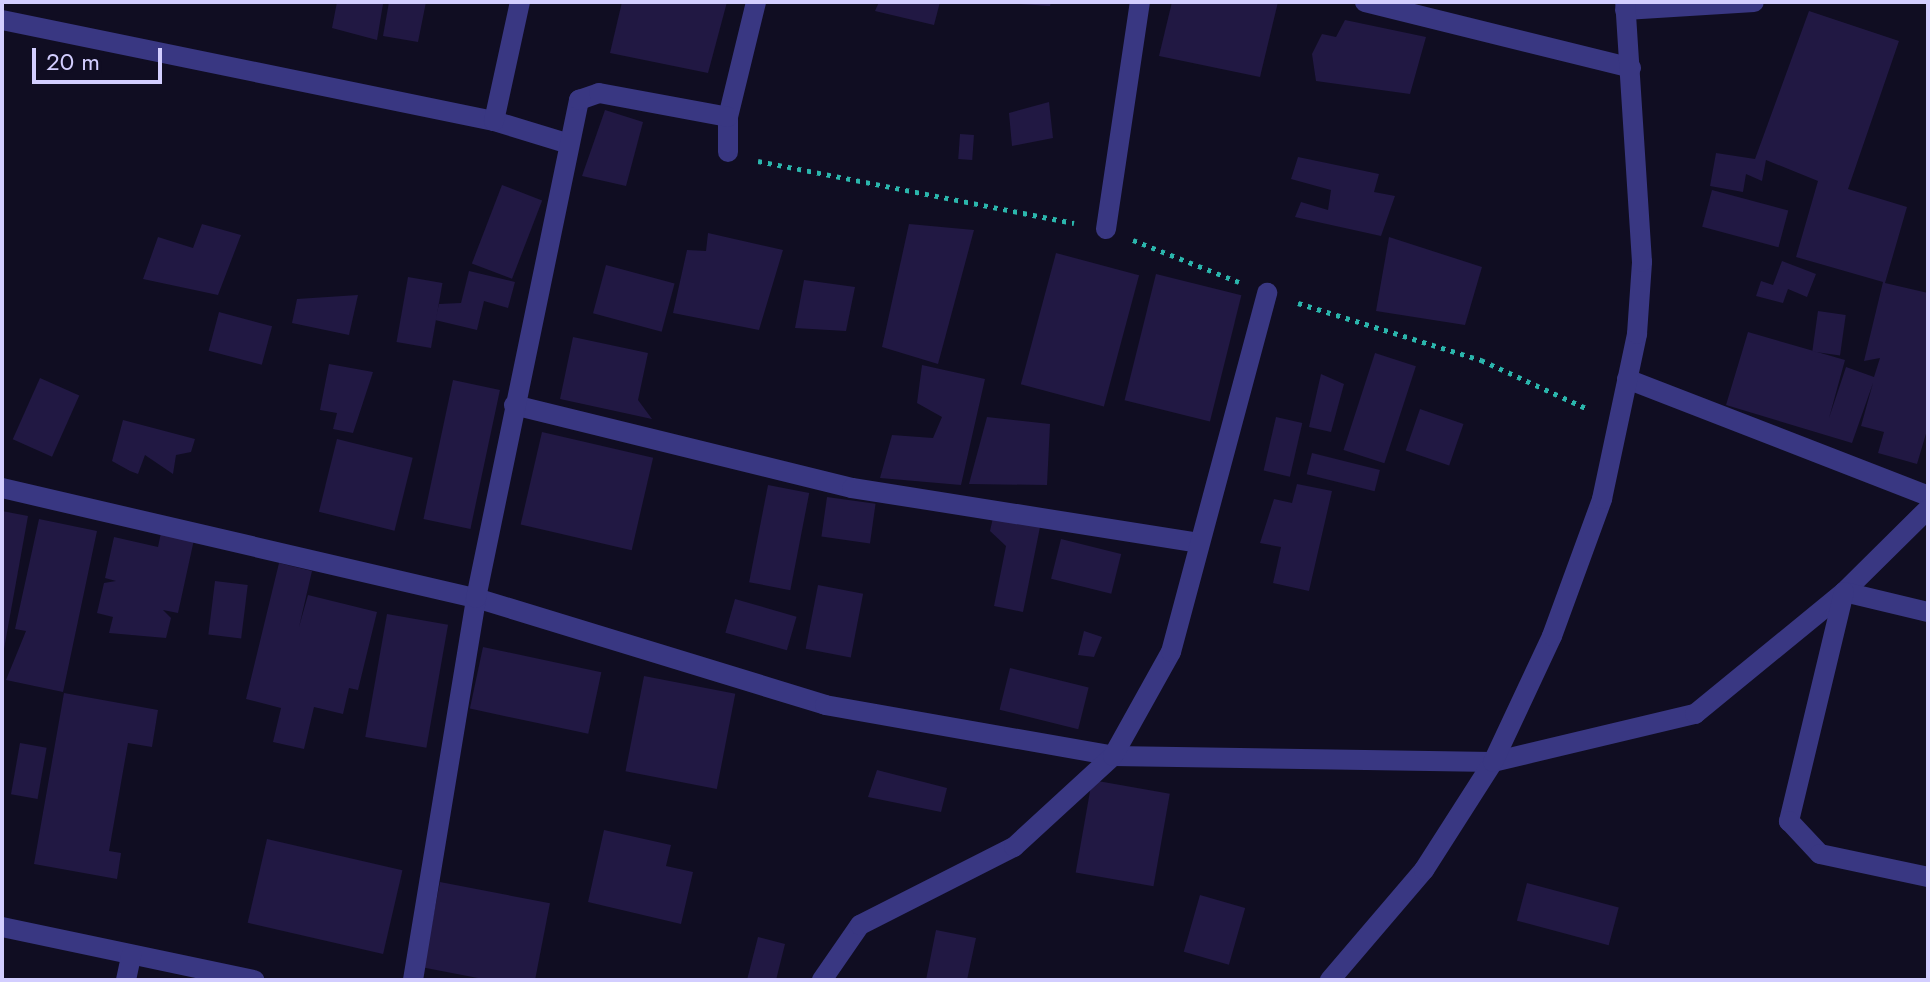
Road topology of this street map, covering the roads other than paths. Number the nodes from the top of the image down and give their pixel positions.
1 (520, 2) edge
2 (756, 2) edge
3 (1140, 2) edge
4 (1365, 2) edge
5 (1754, 2) edge
6 (1625, 6) edge
7 (2, 20) edge
8 (1631, 68) junction
9 (728, 117) junction
10 (494, 121) junction
11 (566, 143) junction
12 (728, 152) road end
13 (1106, 229) road end
14 (1267, 293) road end
15 (1627, 379) junction
16 (514, 405) junction
17 (2, 488) edge
18 (1928, 496) edge
19 (1928, 509) edge
20 (1199, 543) junction
21 (1844, 592) junction
22 (476, 598) junction
23 (1928, 612) edge
24 (1113, 756) junction
25 (1493, 762) junction
26 (1928, 877) edge
27 (2, 927) edge
28 (131, 956) junction
29 (126, 980) edge
30 (254, 980) edge
31 (413, 980) edge
32 (822, 980) edge
33 (1330, 980) edge

1 - 10 street
2 - 9 street
3 - 13 street
4 - 8 street
5 - 6 street
6 - 8 street
7 - 10 street
8 - 15 street
9 - 11 street
9 - 12 street
10 - 11 street
11 - 16 street
14 - 20 street
15 - 18 street
15 - 25 street
16 - 20 street
16 - 22 street
17 - 22 street
19 - 21 street
20 - 24 street
21 - 23 street
21 - 25 street
21 - 26 street
22 - 24 street
22 - 31 street
24 - 25 street
24 - 32 street
25 - 33 street
27 - 28 street
28 - 29 street
28 - 30 street

